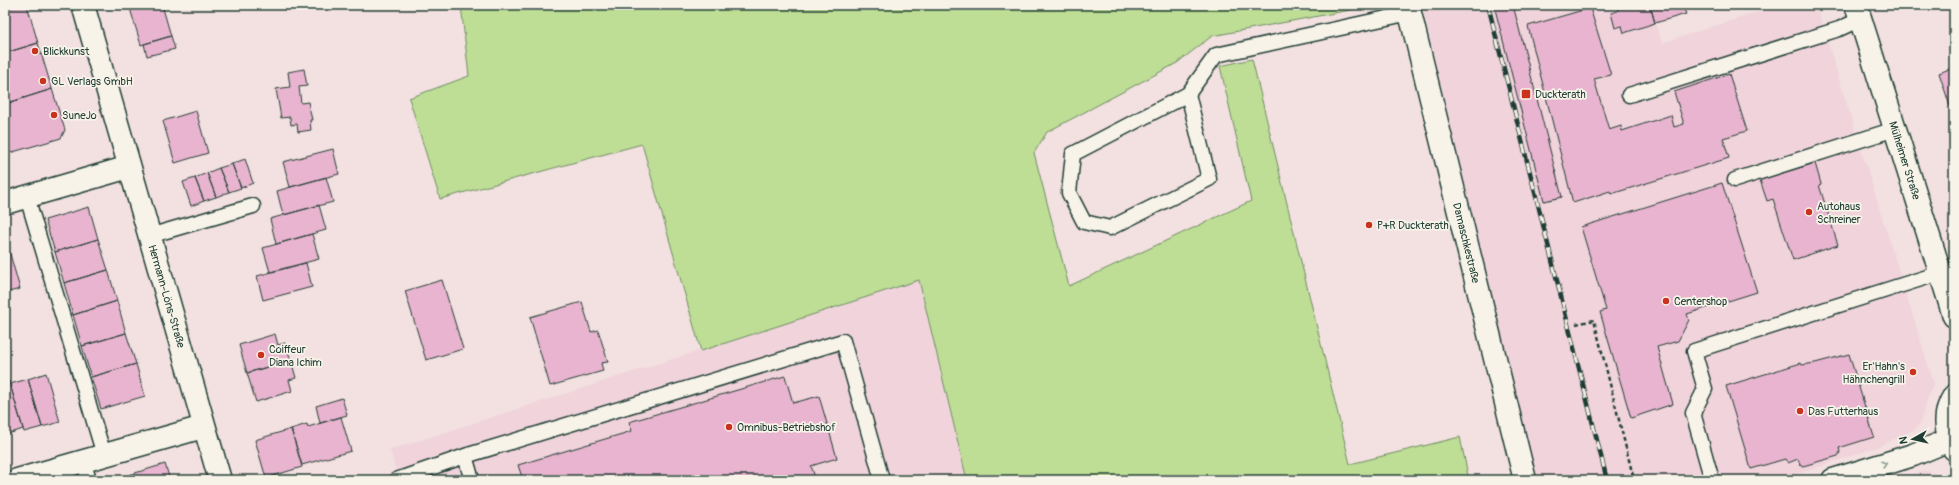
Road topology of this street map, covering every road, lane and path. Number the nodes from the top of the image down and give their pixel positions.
1 (83, 5) edge
2 (1409, 9) edge
3 (1859, 12) edge
4 (1188, 94) junction
5 (1629, 95) dead end
6 (1895, 129) junction
7 (129, 167) junction
8 (1735, 180) dead end
9 (27, 197) junction
10 (5, 203) edge
11 (253, 206) dead end
12 (149, 236) junction
13 (1940, 273) junction
14 (1954, 316) edge
15 (1576, 324) dead end
16 (1954, 396) edge
17 (203, 427) junction
18 (1952, 445) edge
19 (104, 455) junction
20 (465, 456) junction
21 (86, 470) edge
22 (17, 480) edge
23 (220, 480) edge
24 (396, 480) edge
25 (472, 480) edge
26 (882, 480) edge
27 (1525, 480) edge
28 (1634, 480) edge
29 (1712, 480) edge
30 (1833, 480) edge

1 - 7 street, Hermann-Löns-Straße
2 - 4 lane
2 - 27 street, Damaschkestraße
3 - 5 lane
3 - 6 street, Mülheimer Straße
4 - 4 lane
6 - 8 lane
6 - 13 street, Mülheimer Straße
7 - 9 street
7 - 12 street, Hermann-Löns-Straße
9 - 10 street
9 - 19 lane
11 - 12 lane
12 - 17 street, Hermann-Löns-Straße
13 - 14 street, Mülheimer Straße
13 - 29 lane
15 - 28 path
16 - 18 street
17 - 19 street
17 - 23 street, Hermann-Löns-Straße
30 -> 18 street
19 - 21 street
20 - 24 lane
20 - 25 lane
20 - 26 lane
21 - 22 street

